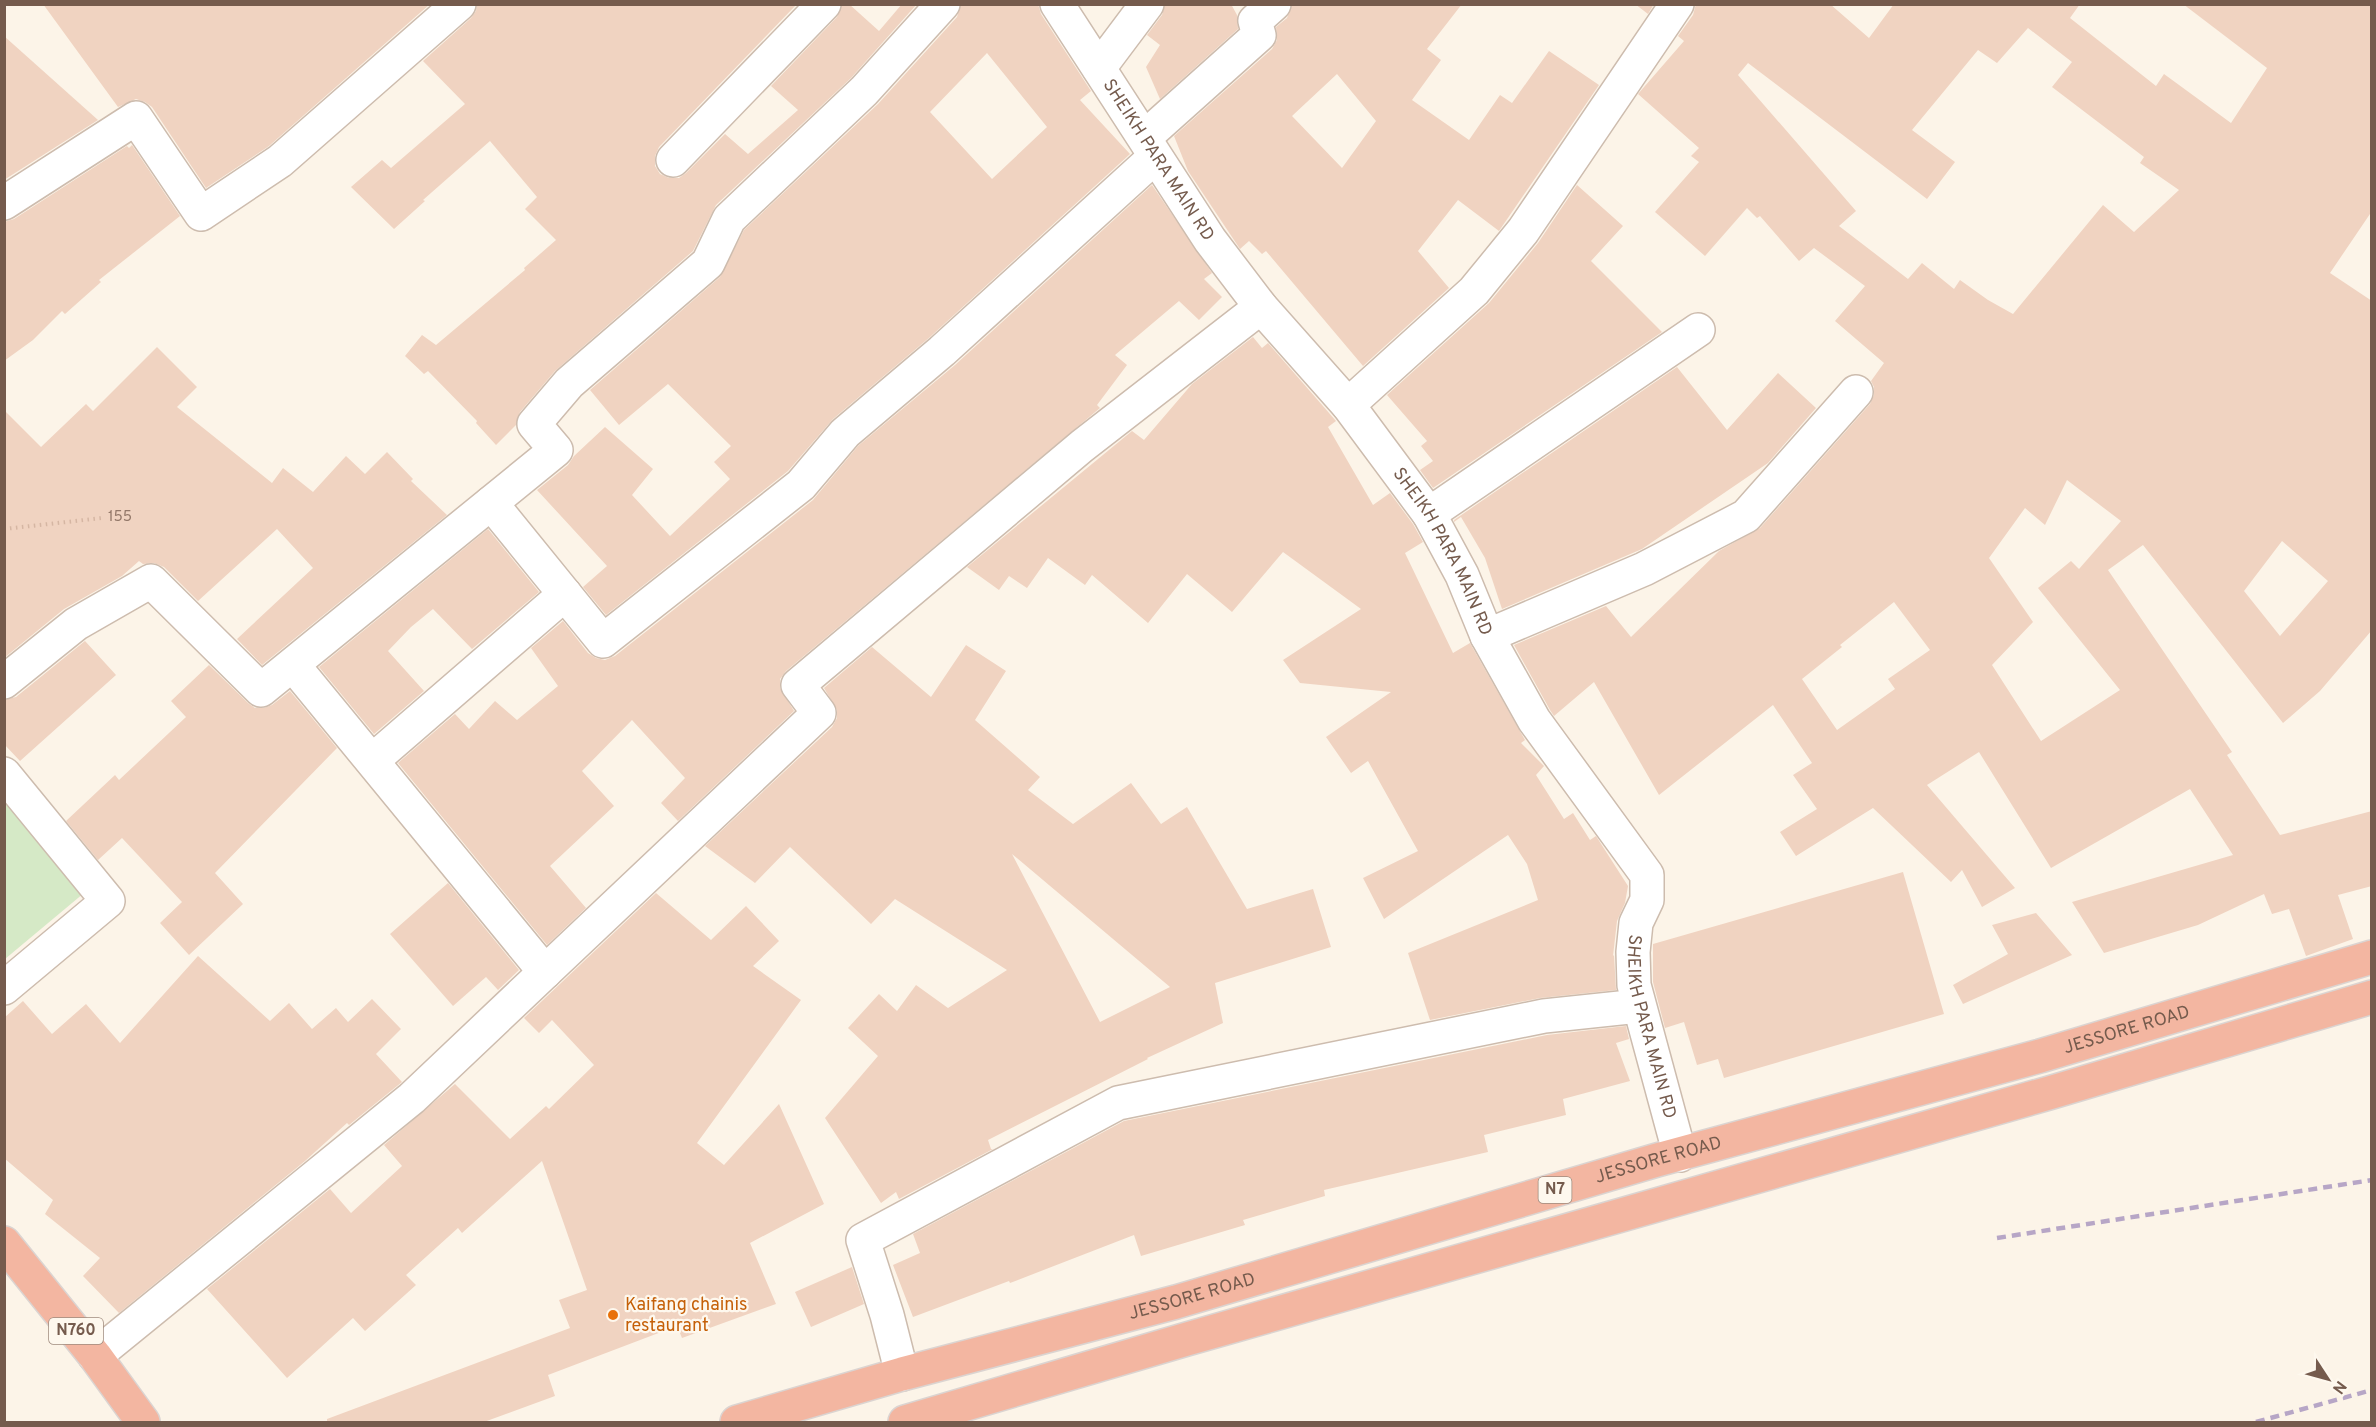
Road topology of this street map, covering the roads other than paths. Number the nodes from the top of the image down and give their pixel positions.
1 (459, 4) edge
2 (824, 4) edge
3 (943, 4) edge
4 (1056, 4) edge
5 (1147, 4) edge
6 (1274, 4) edge
7 (1677, 4) edge
8 (1099, 68) junction
9 (1150, 147) junction
10 (673, 160) dead end
11 (4, 203) edge
12 (1261, 307) junction
13 (1698, 330) dead end
14 (1856, 392) dead end
15 (1348, 405) junction
16 (491, 502) junction
17 (1430, 514) junction
18 (565, 594) junction
19 (1486, 636) junction
20 (293, 665) junction
21 (4, 682) edge
22 (373, 760) junction
23 (4, 774) edge
24 (2372, 957) edge
25 (545, 972) junction
26 (4, 988) edge
27 (2372, 997) edge
28 (1639, 1006) junction
29 (1682, 1154) junction
30 (1723, 1187) junction
31 (1671, 1202) junction
32 (4, 1243) edge
33 (95, 1356) junction
34 (902, 1374) junction
35 (966, 1414) edge
36 (142, 1422) edge
37 (737, 1422) edge
38 (905, 1422) edge

1 - 11 street
2 - 10 street
3 - 16 street
4 - 8 street, SHEIKH PARA MAIN RD
5 - 8 street
6 - 9 street
7 - 15 street
8 - 9 street, SHEIKH PARA MAIN RD
9 - 12 street, SHEIKH PARA MAIN RD
9 - 18 street
12 - 15 street, SHEIKH PARA MAIN RD
12 - 25 street
13 - 17 street
14 - 19 street
15 - 17 street, SHEIKH PARA MAIN RD
16 - 18 street
16 - 20 street
17 - 19 street, SHEIKH PARA MAIN RD
18 - 22 street
19 - 28 street, SHEIKH PARA MAIN RD
20 - 21 street
20 - 22 street
22 - 25 street
23 - 26 street
24 - 29 highway, JESSORE ROAD / N7
25 - 33 street
27 - 30 highway, N7
28 - 29 street, SHEIKH PARA MAIN RD
28 - 34 street
29 - 30 highway
29 - 31 highway
29 - 34 highway, JESSORE ROAD / N7
30 - 31 highway, N7
31 - 35 highway, N7
32 - 33 highway, N760
33 - 36 highway, N760
34 - 37 highway, JESSORE ROAD / N7
35 - 38 highway, N7

